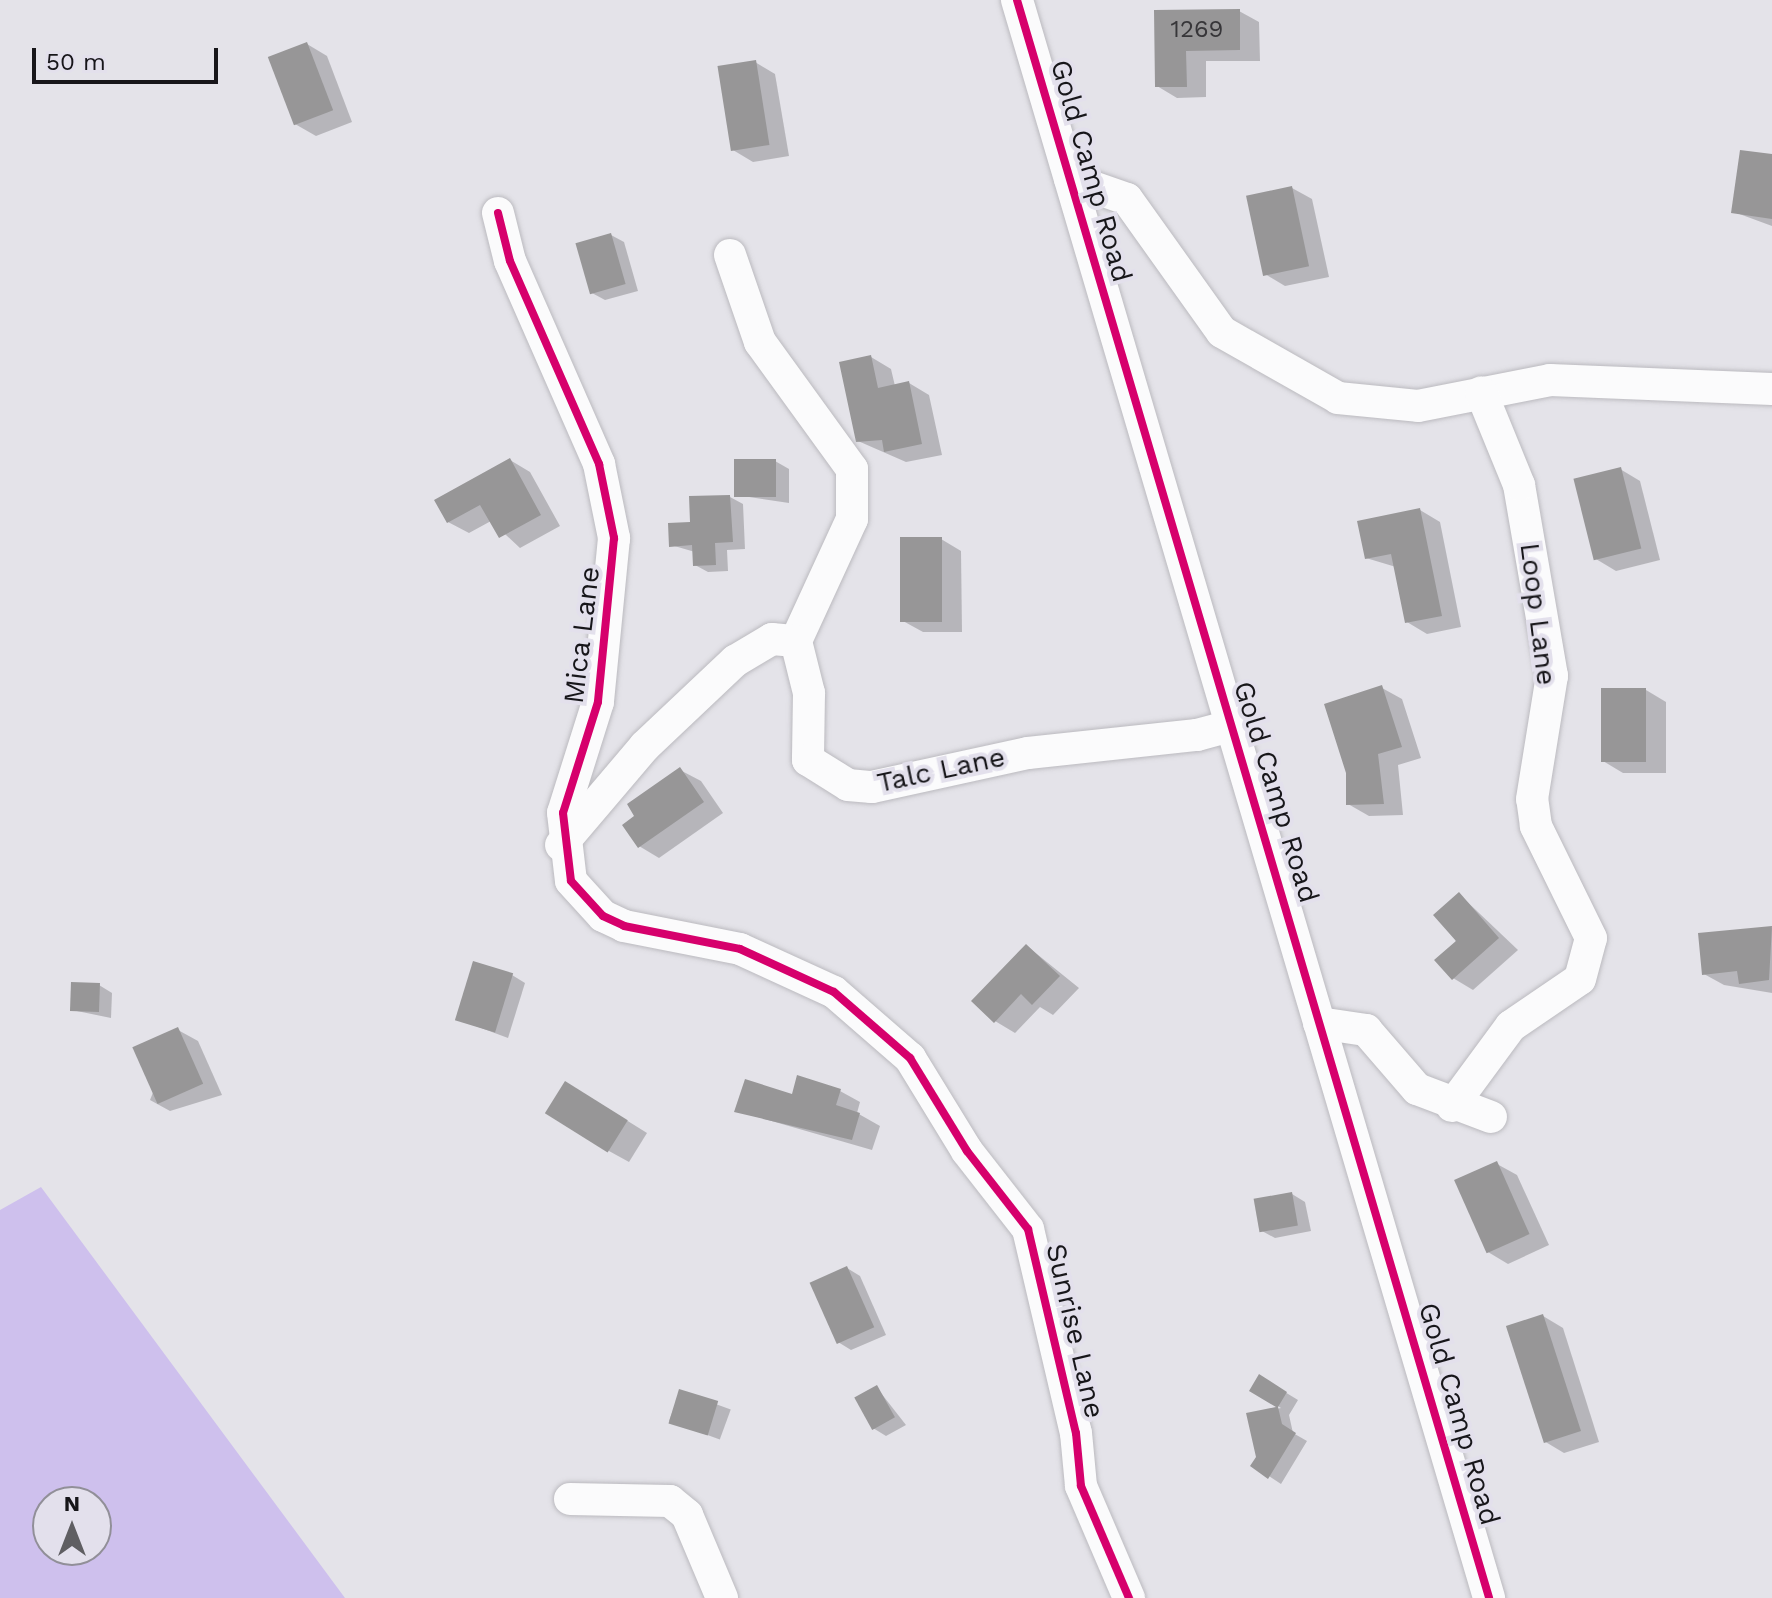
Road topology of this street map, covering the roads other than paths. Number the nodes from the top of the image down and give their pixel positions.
1 (1017, 0) edge
2 (1070, 179) junction
3 (498, 213) dead end
4 (730, 255) dead end
5 (1772, 389) edge
6 (1481, 392) junction
7 (796, 641) junction
8 (1234, 725) junction
9 (561, 845) junction
10 (834, 992) joint
11 (1319, 1023) junction
12 (1452, 1106) junction
13 (1491, 1117) dead end
14 (570, 1499) dead end
15 (722, 1598) edge
16 (1129, 1598) edge
17 (1489, 1598) edge

1 - 2 street, Gold Camp Road
2 - 6 street
2 - 8 street, Gold Camp Road
3 - 9 street, Mica Lane
4 - 7 street
5 - 6 street
6 - 12 street, Loop Lane
7 - 8 street, Talc Lane
7 - 9 street
8 - 11 street, Gold Camp Road
9 - 10 street, Mica Lane
10 - 16 street, Sunrise Lane
11 - 12 street
11 - 17 street, Gold Camp Road
12 - 13 street
14 - 15 street

